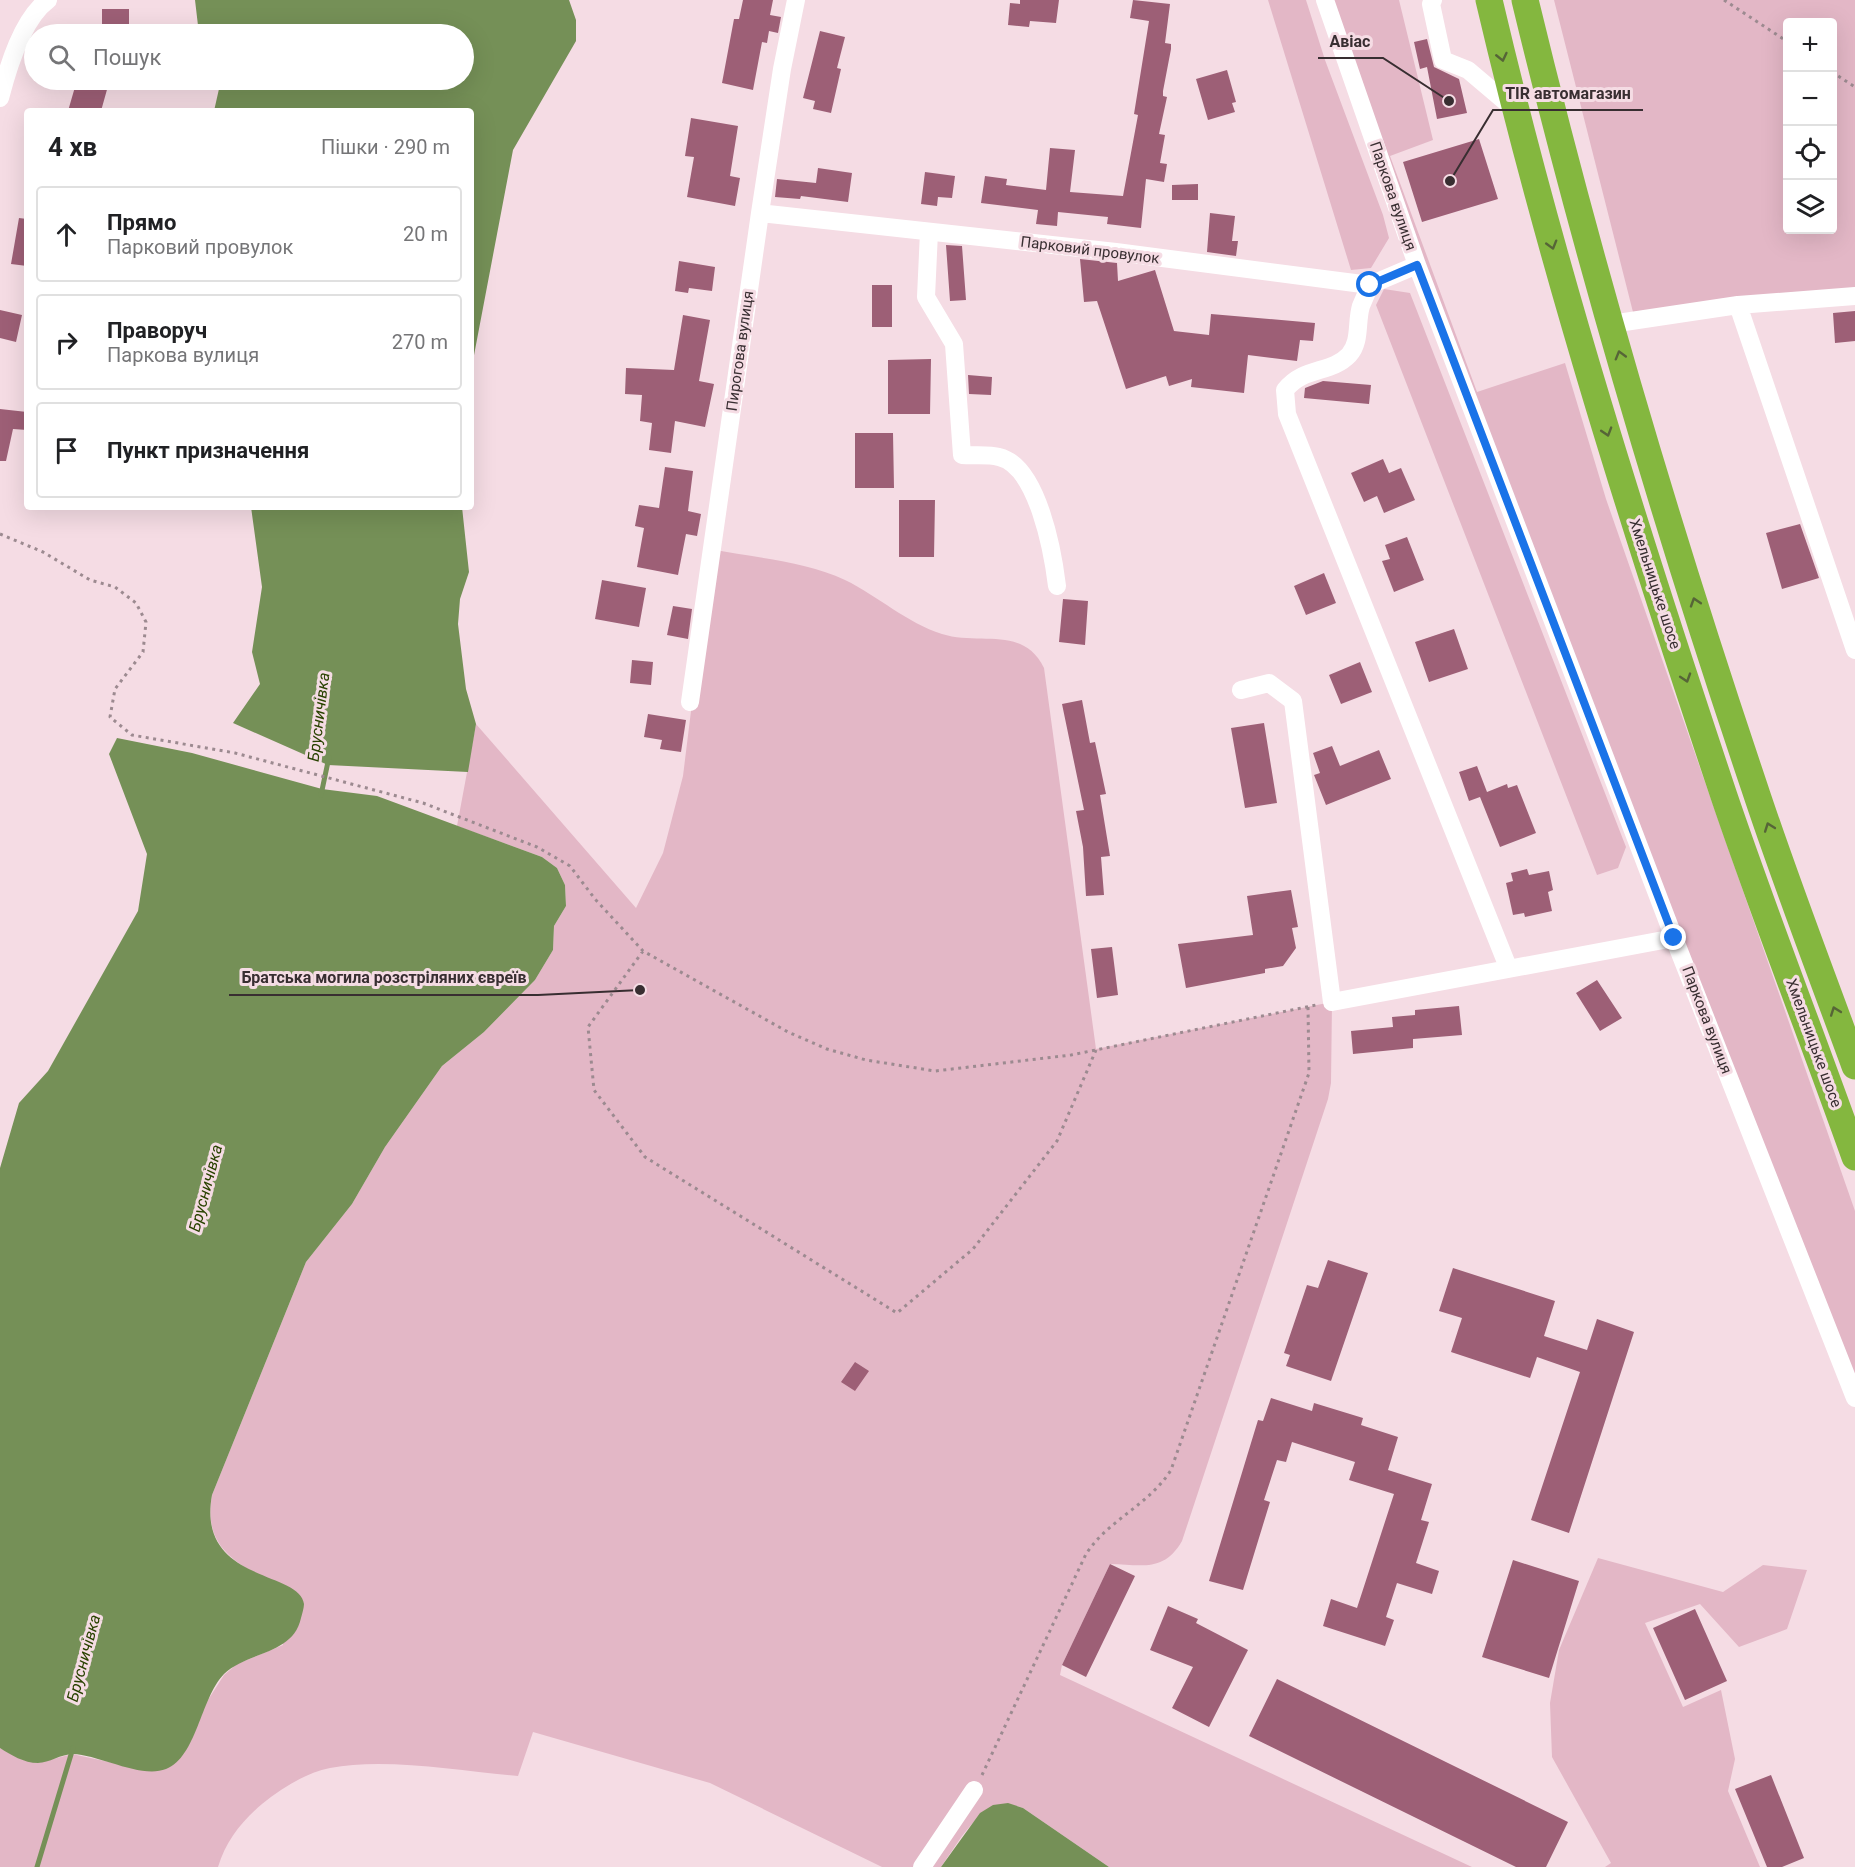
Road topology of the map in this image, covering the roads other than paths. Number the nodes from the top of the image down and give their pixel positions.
1 (48, 0) edge
2 (796, 0) edge
3 (1325, 0) edge
4 (1433, 0) edge
5 (1489, 0) edge
6 (1525, 0) edge
7 (29, 24) edge
8 (24, 34) edge
9 (0, 98) edge
10 (1514, 110) junction
11 (760, 213) junction
12 (929, 232) junction
13 (1417, 265) junction
14 (1370, 285) junction
15 (1855, 296) edge
16 (1738, 305) junction
17 (1611, 324) junction
18 (1057, 586) dead end
19 (1855, 650) edge
20 (1240, 690) dead end
21 (690, 702) dead end
22 (1674, 938) junction
23 (1508, 967) junction
24 (1855, 1066) edge
25 (1855, 1157) edge
26 (1855, 1398) edge
27 (974, 1790) road end
28 (922, 1867) edge

1 - 7 street
2 - 11 street, Пирогова вулиця
3 - 13 street, Паркова вулиця
4 - 10 street
5 -> 10 highway, Хмельницьке шосе
6 - 17 highway, Хмельницьке шосе
8 - 9 street
10 -> 25 highway, Хмельницьке шосе
11 - 12 street, Парковий провулок
11 - 21 street, Пирогова вулиця
12 - 14 street, Парковий провулок
12 - 18 street
13 - 14 street
13 - 22 street, Паркова вулиця
14 - 23 street
15 - 16 street
16 - 17 street
16 - 19 street
24 -> 17 highway, Хмельницьке шосе
20 - 23 street
22 - 23 street
22 - 26 street, Паркова вулиця
27 - 28 street

